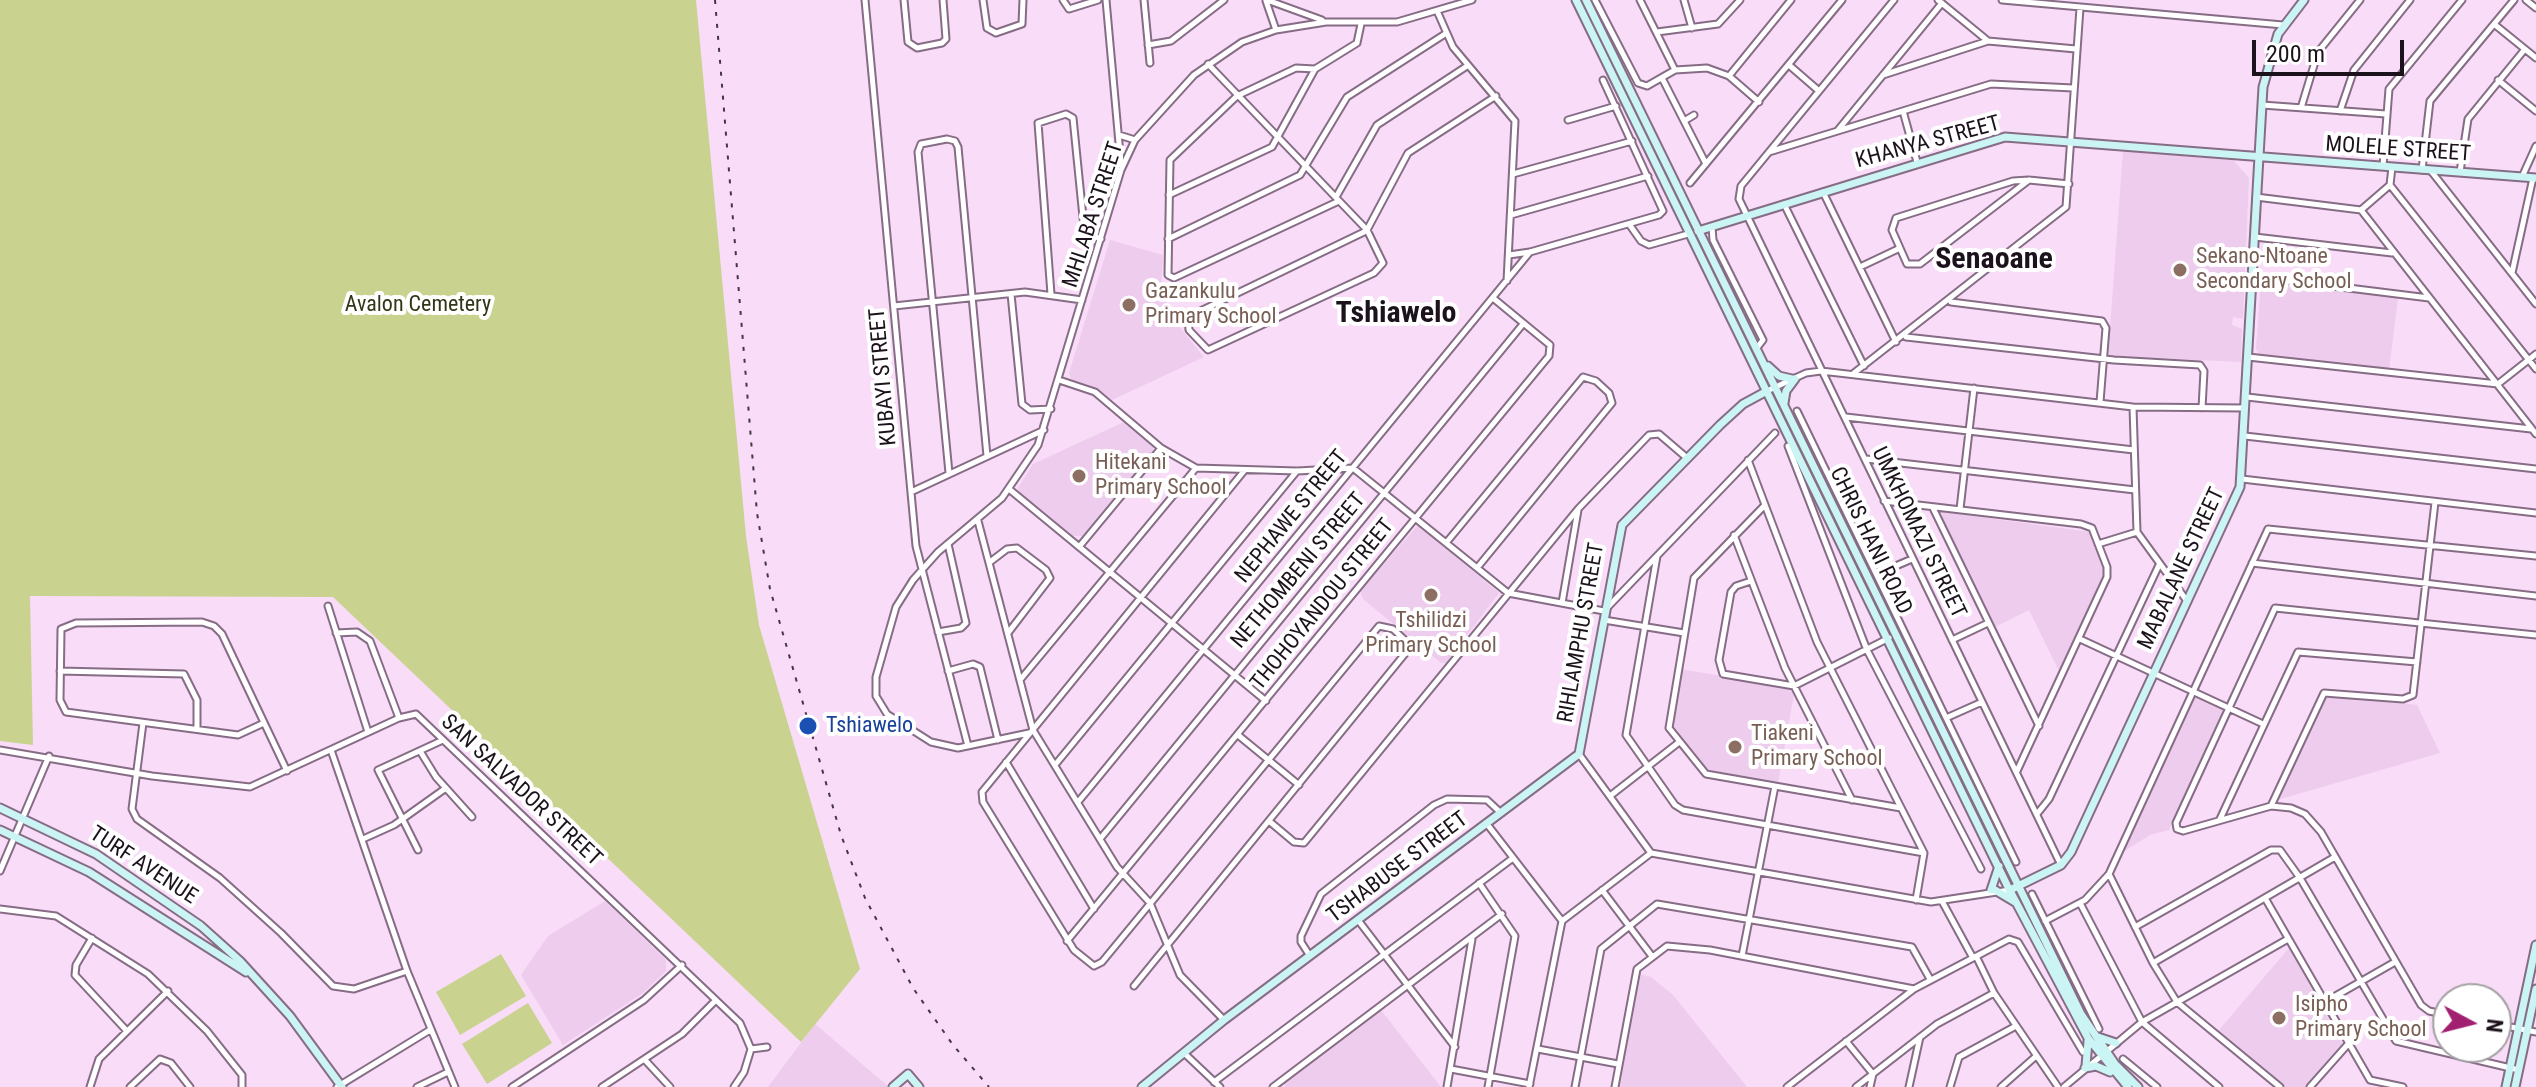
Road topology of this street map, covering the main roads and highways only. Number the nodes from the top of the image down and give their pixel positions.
1 (1576, 0) edge
2 (1586, 0) edge
3 (2304, 0) edge
4 (2257, 157) junction
5 (2534, 178) edge
6 (1699, 231) junction
7 (1688, 234) junction
8 (1758, 352) junction
9 (1771, 389) junction
10 (1784, 406) junction
11 (1891, 637) junction
12 (1579, 754) joint
13 (0, 808) edge
14 (0, 830) edge
15 (1999, 866) junction
16 (2025, 880) junction
17 (2001, 889) junction
18 (2017, 903) junction
19 (2032, 914) junction
20 (2536, 945) edge
21 (251, 975) junction
22 (2536, 989) edge
23 (2527, 1031) edge
24 (2093, 1033) junction
25 (2102, 1053) junction
26 (2115, 1064) junction
27 (2515, 1069) junction
28 (2115, 1075) junction
29 (340, 1086) edge
30 (893, 1087) edge
31 (919, 1087) edge
32 (1142, 1087) edge
33 (2128, 1087) edge
34 (2138, 1087) edge
35 (2506, 1087) edge
36 (2515, 1087) edge

1 - 7 main road, CHRIS HANI ROAD
2 - 6 main road, CHRIS HANI ROAD
3 - 4 main road, MABALANE STREET
4 - 5 main road, MOLELE STREET
4 - 6 main road, KHANYA STREET
4 - 16 main road, MABALANE STREET
6 - 7 main road, KHANYA STREET
6 - 8 main road, CHRIS HANI ROAD
7 - 9 main road, CHRIS HANI ROAD
8 - 9 main road, CHRIS HANI ROAD
8 - 10 main road
9 - 10 main road, CHRIS HANI ROAD
9 - 11 main road, CHRIS HANI ROAD
9 - 12 main road, RIHLAMPHU STREET
10 - 11 main road, CHRIS HANI ROAD
11 - 15 main road, CHRIS HANI ROAD
11 - 16 main road, CHRIS HANI ROAD
12 - 32 main road, TSHABUSE STREET
13 - 21 main road, TURF AVENUE
14 - 21 main road, TURF AVENUE
15 - 17 main road, CHRIS HANI ROAD
15 - 17 main road
16 - 17 main road
16 - 19 main road, CHRIS HANI ROAD
16 - 19 main road
17 - 18 main road
17 - 18 main road, CHRIS HANI ROAD
18 - 24 main road, CHRIS HANI ROAD
19 - 24 main road, CHRIS HANI ROAD
20 - 23 main road
21 - 29 main road, TURF AVENUE
22 - 23 main road
23 - 27 main road
24 - 25 main road, CHRIS HANI ROAD
24 - 26 main road
24 - 28 main road
25 - 26 main road, CHRIS HANI ROAD
25 - 28 main road, CHRIS HANI ROAD
26 - 34 main road, CHRIS HANI ROAD
27 - 35 main road
27 - 36 main road
28 - 33 main road, CHRIS HANI ROAD
30 - 31 main road

